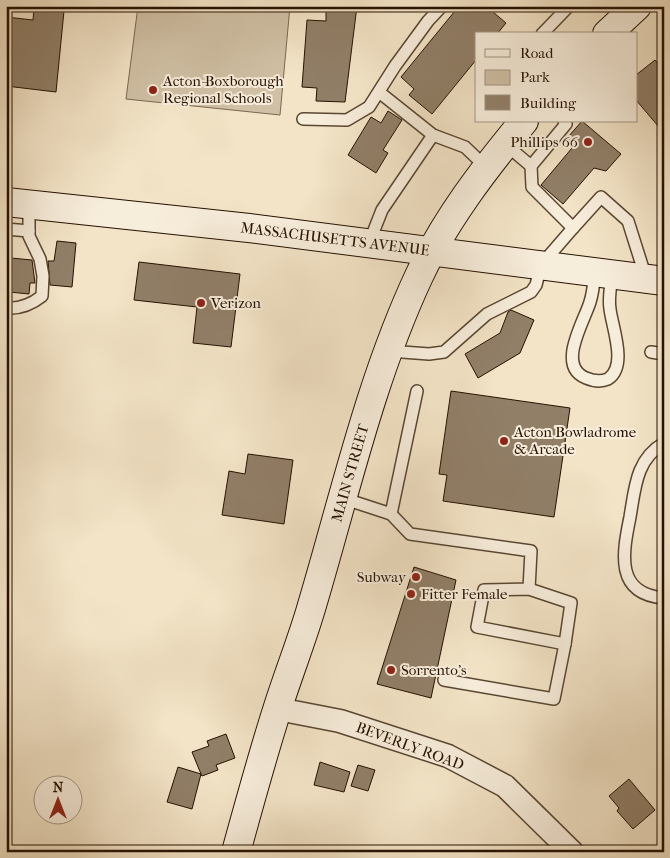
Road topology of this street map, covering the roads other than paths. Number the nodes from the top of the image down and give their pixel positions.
1 (442, 6) edge
2 (569, 6) edge
3 (637, 6) edge
4 (544, 32) edge
5 (609, 32) edge
6 (378, 92) junction
7 (302, 119) dead end
8 (523, 122) edge
9 (565, 122) edge
10 (433, 135) junction
11 (505, 144) junction
12 (532, 166) junction
13 (487, 168) junction
14 (18, 203) edge
15 (573, 228) junction
16 (6, 229) edge
17 (29, 231) junction
18 (369, 243) junction
19 (432, 252) junction
20 (540, 265) junction
21 (604, 273) junction
22 (655, 279) edge
23 (6, 308) edge
24 (388, 351) junction
25 (651, 352) dead end
26 (664, 354) edge
27 (418, 390) dead end
28 (664, 443) edge
29 (342, 498) junction
30 (391, 514) junction
31 (529, 589) junction
32 (664, 598) edge
33 (565, 644) junction
34 (444, 680) dead end
35 (278, 709) junction
36 (236, 852) edge
37 (572, 852) edge

1 - 6 lane
2 - 4 lane
3 - 5 main road
6 - 7 lane
6 - 10 lane
8 - 11 main road, MAIN STREET
9 - 12 lane
10 - 13 lane
10 - 18 lane
11 - 12 lane
11 - 13 main road, MAIN STREET
12 - 15 lane
13 - 19 main road, MAIN STREET
14 - 17 lane
14 - 18 main road, MASSACHUSETTS AVENUE
15 - 20 lane
15 - 22 lane
16 - 17 lane
17 - 23 lane
18 - 19 main road, MASSACHUSETTS AVENUE
19 - 20 main road, MASSACHUSETTS AVENUE
19 - 24 main road, MAIN STREET
20 - 21 main road, MASSACHUSETTS AVENUE
20 - 24 lane
21 - 21 lane
21 - 22 main road, MASSACHUSETTS AVENUE
24 - 29 main road, MAIN STREET
25 - 26 lane
27 - 30 lane
28 - 32 lane
29 - 30 lane
29 - 35 main road, MAIN STREET
30 - 31 lane
31 - 33 lane
31 - 33 lane
33 - 34 lane
35 - 36 main road, MAIN STREET
35 - 37 street, BEVERLY ROAD

